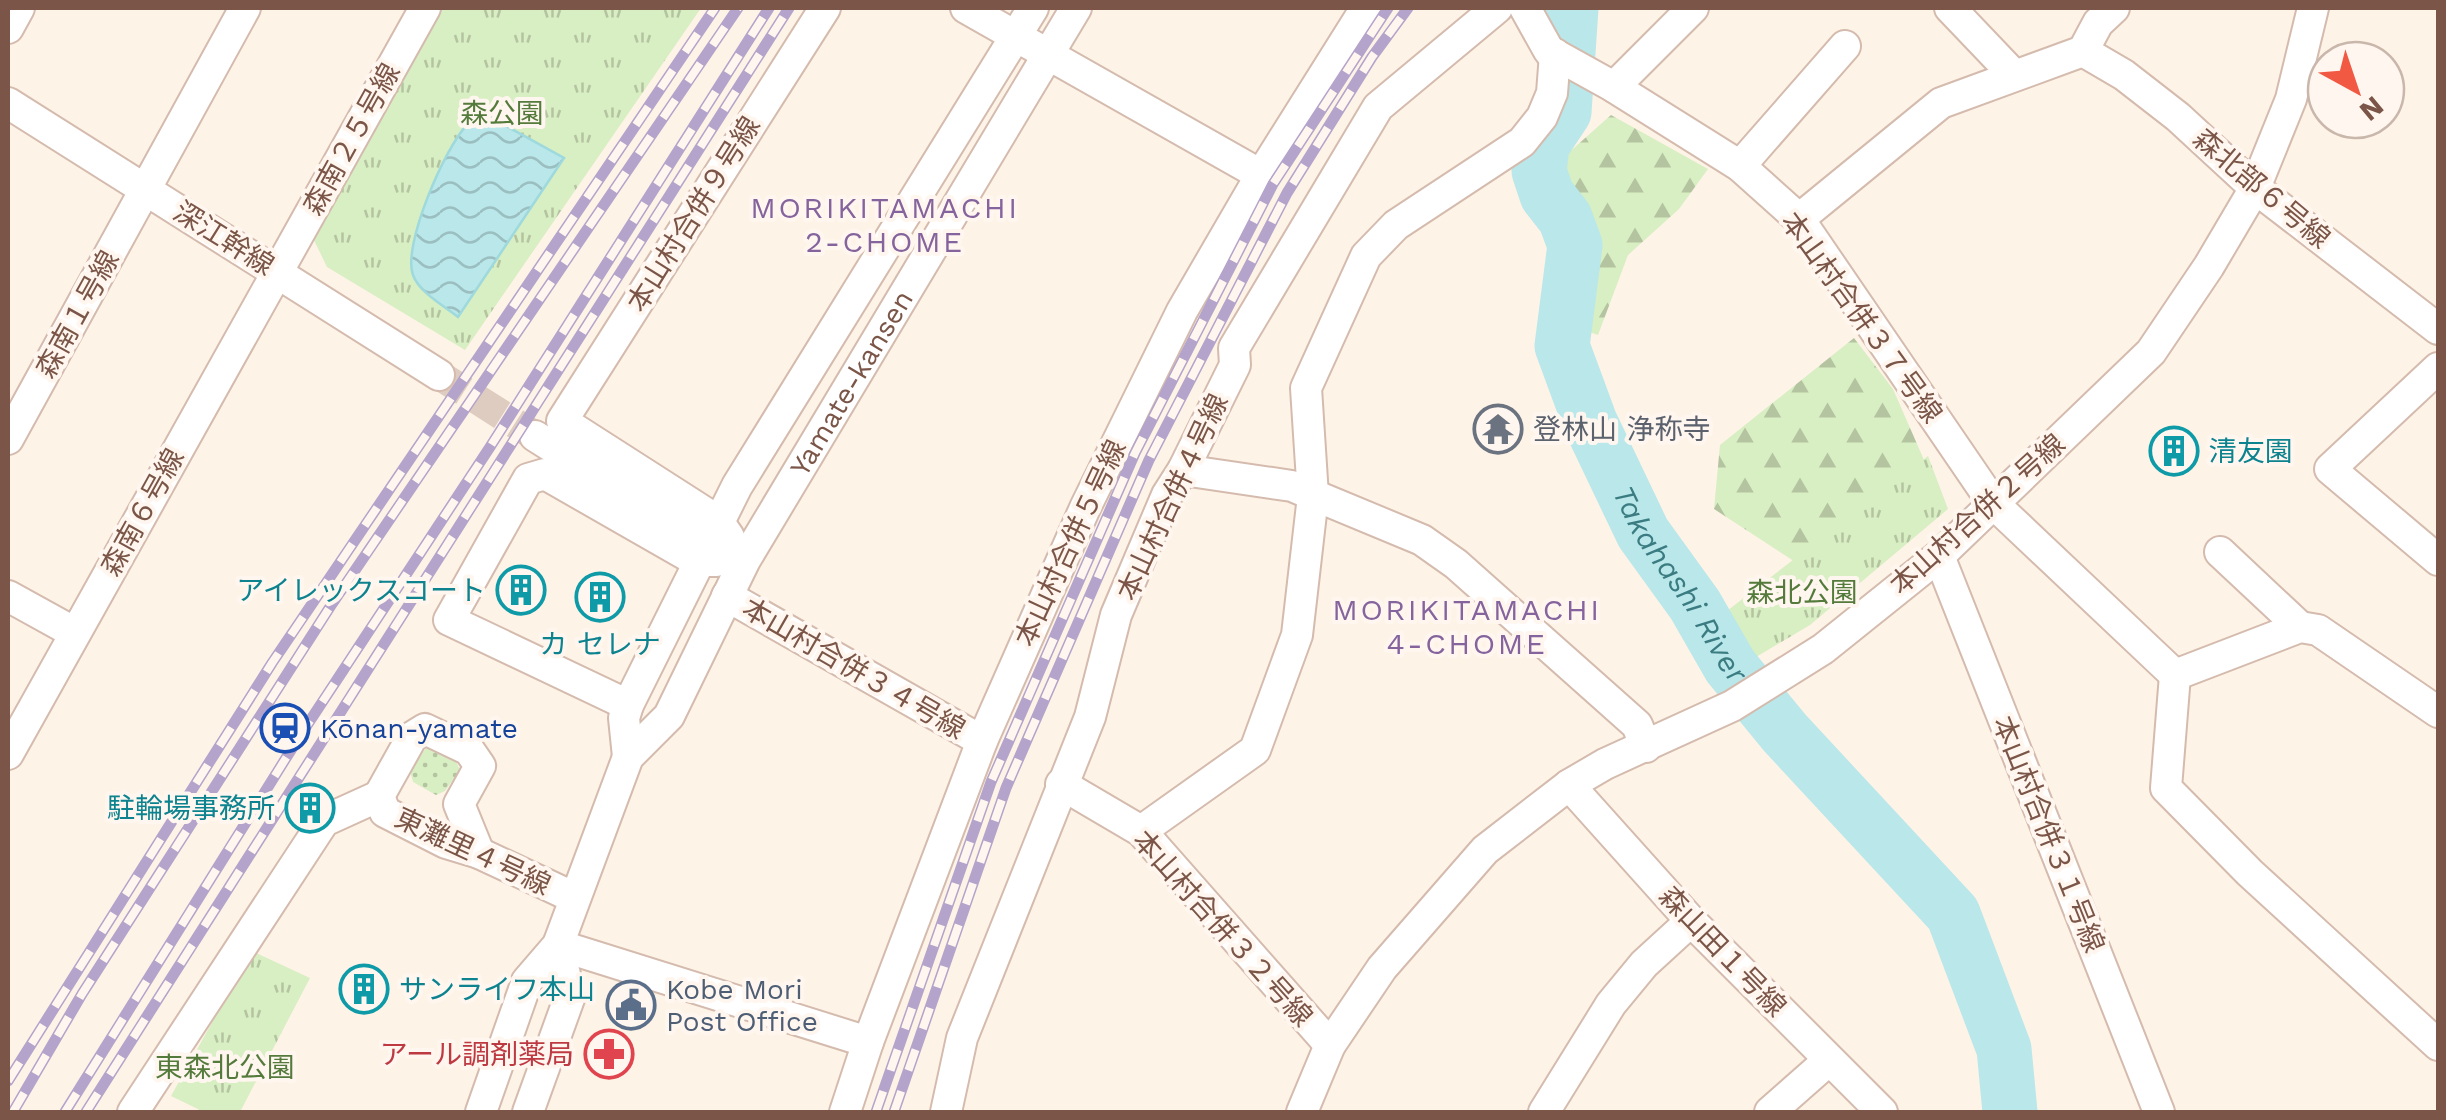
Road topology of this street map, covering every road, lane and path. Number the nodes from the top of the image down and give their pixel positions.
1 (19, 8) edge
2 (245, 8) edge
3 (425, 8) edge
4 (825, 8) edge
5 (966, 8) edge
6 (1033, 8) edge
7 (1076, 8) edge
8 (1366, 8) edge
9 (1496, 8) edge
10 (1524, 8) edge
11 (1694, 8) edge
12 (1950, 8) edge
13 (2114, 8) edge
14 (2313, 8) edge
15 (8, 28) edge
16 (1016, 35) junction
17 (1845, 46) dead end
18 (2083, 51) junction
19 (1047, 54) junction
20 (1558, 55) junction
21 (2013, 74) junction
22 (1601, 80) junction
23 (8, 104) edge
24 (1740, 166) junction
25 (1261, 175) junction
26 (146, 188) junction
27 (2255, 188) junction
28 (1799, 219) junction
29 (277, 271) junction
30 (2438, 330) edge
31 (2438, 368) edge
32 (440, 375) tunnel mouth
33 (8, 439) edge
34 (1184, 470) junction
35 (1313, 496) junction
36 (1993, 503) junction
37 (708, 541) junction
38 (2220, 552) dead end
39 (1939, 556) junction
40 (745, 560) junction
41 (2438, 560) edge
42 (8, 596) edge
43 (726, 596) junction
44 (2300, 627) junction
45 (75, 633) junction
46 (2176, 675) junction
47 (628, 705) junction
48 (2438, 712) edge
49 (982, 741) junction
50 (1646, 746) junction
51 (8, 754) edge
52 (628, 757) junction
53 (1061, 784) junction
54 (1569, 785) junction
55 (379, 796) junction
56 (1141, 831) junction
57 (480, 853) junction
58 (574, 898) junction
59 (1691, 921) junction
60 (558, 945) junction
61 (868, 1042) junction
62 (1330, 1045) junction
63 (2438, 1045) edge
64 (1829, 1060) junction
65 (134, 1112) edge
66 (481, 1112) edge
67 (528, 1112) edge
68 (845, 1112) edge
69 (946, 1112) edge
70 (1302, 1112) edge
71 (1544, 1112) edge
72 (1770, 1112) edge
73 (1882, 1112) edge
74 (2159, 1112) edge

1 - 15 street
2 - 26 street, 森南１号線
3 - 29 street, 森南２５号線
4 - 37 street, 本山村合併９号線
5 - 16 street
6 - 16 street, Yamate-kansen
7 - 19 street, Yamate-kansen
8 - 25 street, 本山村合併５号線
9 - 34 street, 本山村合併４号線
10 - 20 street, 本山村合併３７号線
11 - 22 street
12 - 21 street
13 - 18 street
14 - 27 street, 本山村合併２号線
16 - 19 street
16 - 37 street, Yamate-kansen
17 - 24 street
18 - 21 street
18 - 27 street, 森北部６号線
19 - 25 street
19 - 40 street, Yamate-kansen
20 - 22 street, 本山村合併３７号線
20 - 35 street
21 - 28 street
22 - 24 street, 本山村合併３７号線
23 - 26 street, 深江幹線
24 - 28 street, 本山村合併３７号線
25 - 49 street, 本山村合併５号線
26 - 29 street, 深江幹線
26 - 33 street, 森南１号線
27 - 30 street, 森北部６号線
27 - 36 street, 本山村合併２号線
28 - 36 street, 本山村合併３７号線
29 - 32 street, 深江幹線
29 - 45 street, 森南６号線
31 - 41 street
34 - 35 street
34 - 53 street, 本山村合併４号線
35 - 50 street
35 - 56 street
36 - 39 street, 本山村合併２号線
36 - 46 street, 本山村合併３７号線
37 - 40 street
37 - 47 street, Yamate-kansen
37 - 47 street
38 - 44 street
39 - 50 street, 本山村合併２号線
39 - 74 street, 本山村合併３１号線
40 - 43 street, Yamate-kansen
42 - 45 street
43 - 49 street, 本山村合併３４号線
43 - 52 street, Yamate-kansen
44 - 46 street
44 - 48 street
45 - 51 street, 森南６号線
46 - 63 street
47 - 52 street, Yamate-kansen
49 - 61 street, 本山村合併５号線
50 - 54 street, 本山村合併２号線
52 - 58 street, Yamate-kansen
53 - 56 street, 本山村合併３２号線
53 - 69 street, 本山村合併４号線
54 - 59 street, 森山田１号線
54 - 62 street, 本山村合併２号線
55 - 57 street, 東灘里４号線
55 - 57 street
55 - 65 street, 東灘里４号線
56 - 62 street, 本山村合併３２号線
57 - 58 street, 東灘里４号線
58 - 60 street, Yamate-kansen
59 - 64 street, 森山田１号線
59 - 71 street
60 - 61 street
60 - 66 street, Yamate-kansen
60 - 67 street
61 - 68 street, 本山村合併５号線
62 - 70 street, 本山村合併２号線
64 - 72 street
64 - 73 street, 森山田１号線

